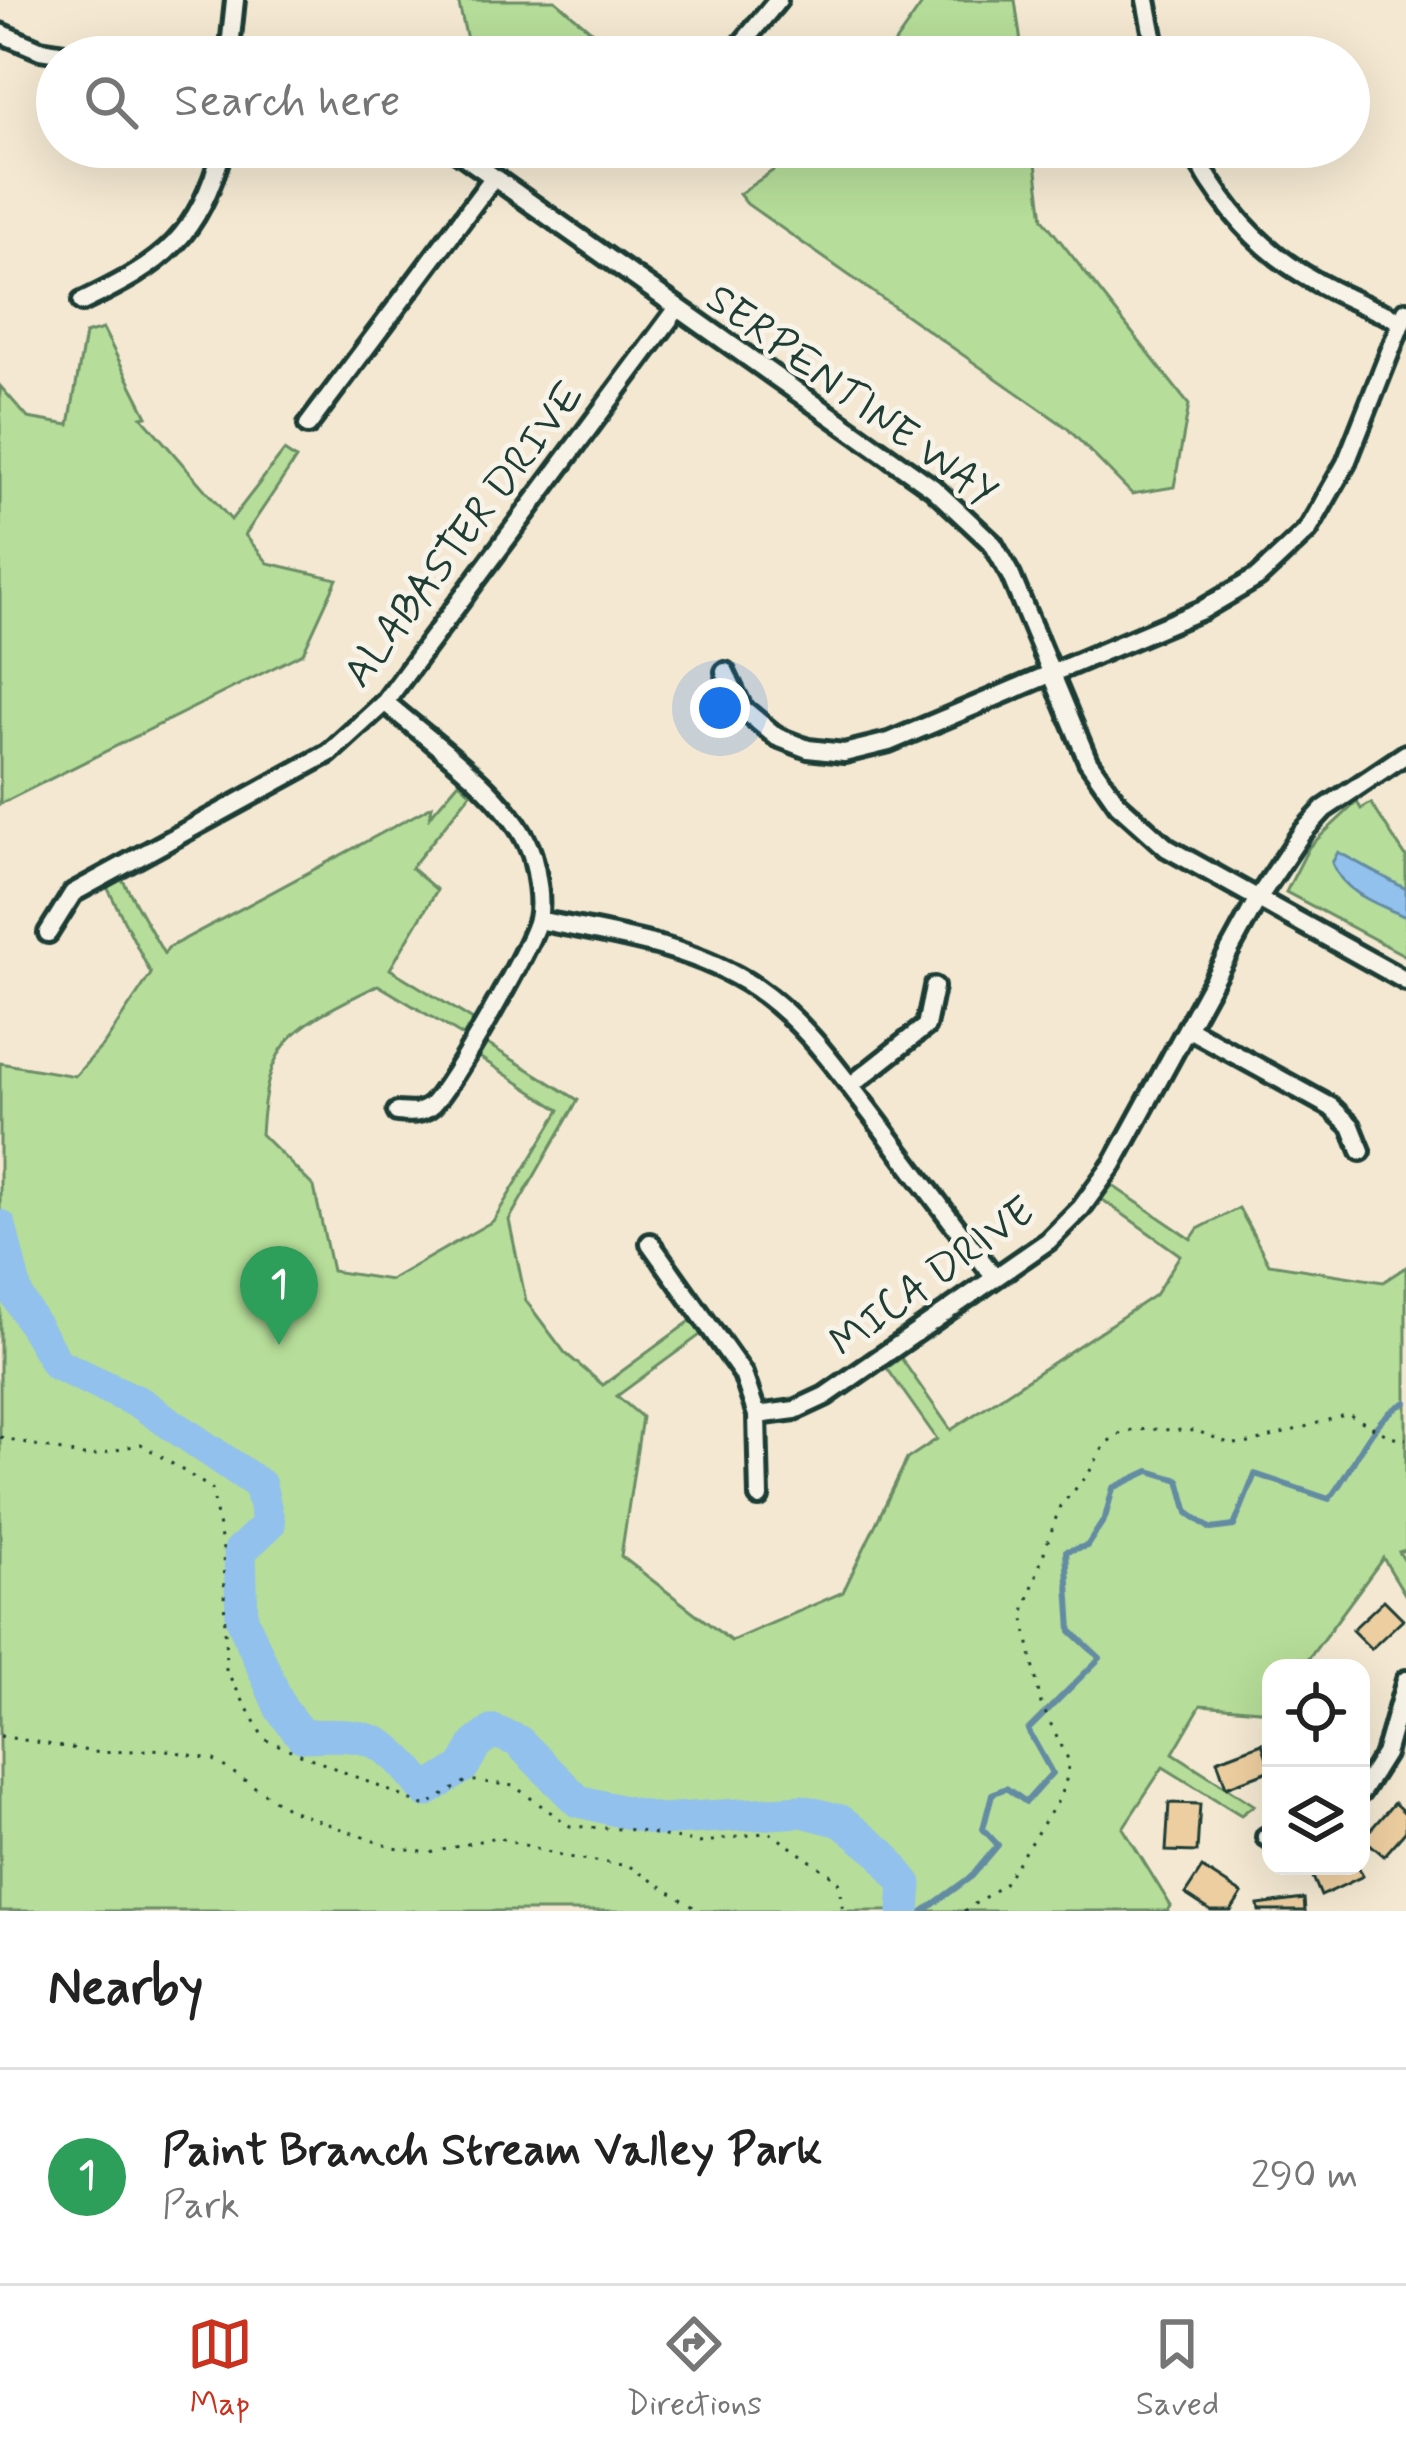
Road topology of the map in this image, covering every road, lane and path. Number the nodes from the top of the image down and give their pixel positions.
1 (235, 0) edge
2 (778, 0) edge
3 (1146, 0) edge
4 (0, 33) edge
5 (232, 36) edge
6 (748, 36) edge
7 (1153, 36) edge
8 (36, 48) edge
9 (216, 168) edge
10 (479, 168) edge
11 (1202, 168) edge
12 (493, 178) junction
13 (82, 302) dead end
14 (676, 309) junction
15 (1404, 316) edge
16 (308, 425) dead end
17 (724, 672) dead end
18 (1051, 673) junction
19 (385, 702) junction
20 (1406, 754) edge
21 (1257, 900) junction
22 (538, 920) junction
23 (48, 933) dead end
24 (1406, 980) edge
25 (934, 988) dead end
26 (1187, 1028) junction
27 (850, 1086) junction
28 (397, 1112) dead end
29 (1361, 1151) dead end
30 (650, 1243) dead end
31 (995, 1278) junction
32 (757, 1415) junction
33 (0, 1437) edge
34 (1406, 1438) edge
35 (759, 1497) dead end
36 (1406, 1680) edge
37 (0, 1736) edge
38 (1370, 1778) edge
39 (700, 1911) edge
40 (843, 1911) edge
41 (964, 1911) edge

1 - 5 street
2 - 6 street
3 - 7 street
4 - 8 street
9 - 13 street
10 - 12 street, SERPENTINE WAY
11 - 15 street
12 - 14 street, SERPENTINE WAY
12 - 16 street
14 - 18 street, SERPENTINE WAY
14 - 19 street, ALABASTER DRIVE
15 - 18 street
17 - 18 street
18 - 21 street, SERPENTINE WAY
19 - 22 street
19 - 23 street, ALABASTER DRIVE
20 - 21 street, MICA DRIVE
21 - 24 street, SERPENTINE WAY
21 - 26 street, MICA DRIVE
22 - 27 street
22 - 28 street
25 - 27 street
26 - 29 street
26 - 31 street, MICA DRIVE
27 - 31 street
30 - 32 street
31 - 32 street, MICA DRIVE
32 - 35 street
33 - 40 path
34 - 41 path
36 - 38 street
37 - 39 path

